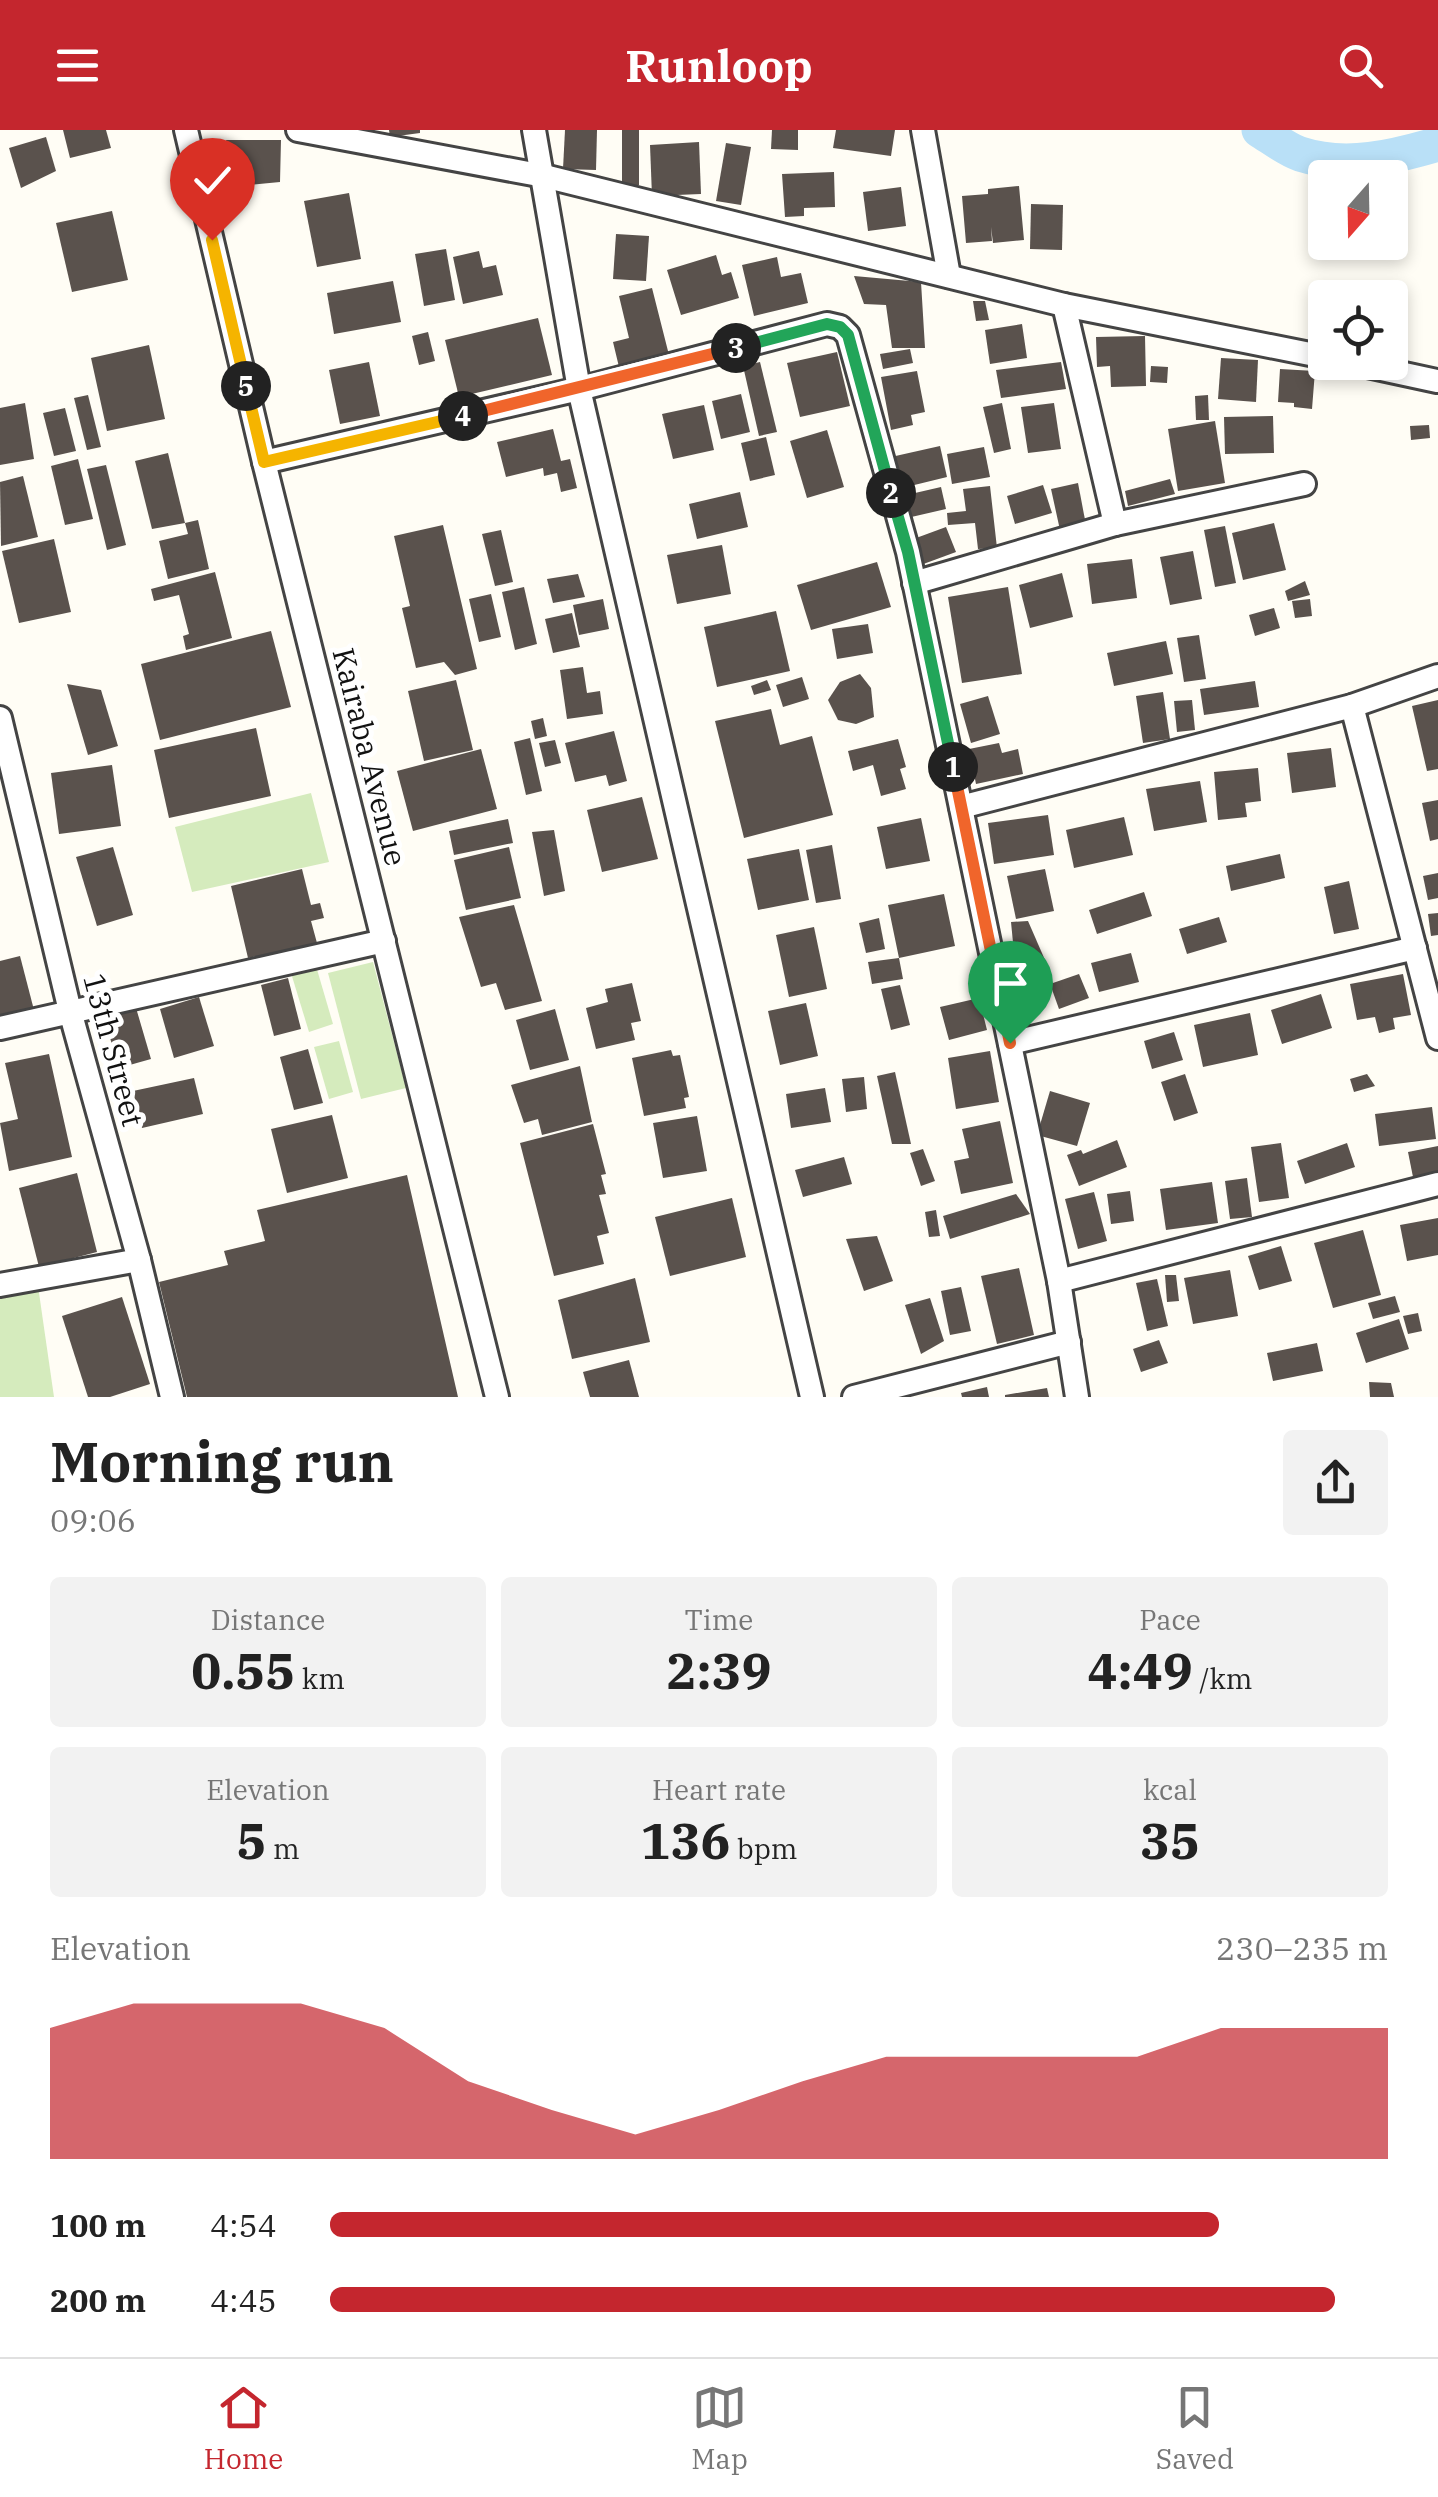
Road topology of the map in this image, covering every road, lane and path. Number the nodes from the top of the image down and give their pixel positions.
1 (186, 130) edge
2 (298, 130) edge
3 (534, 130) edge
4 (924, 130) edge
5 (544, 176) junction
6 (949, 276) junction
7 (1064, 305) junction
8 (1308, 355) edge
9 (1408, 375) edge
10 (1437, 381) edge
11 (579, 389) junction
12 (264, 462) junction
13 (1304, 484) dead end
14 (1115, 524) junction
15 (914, 583) junction
16 (1438, 676) edge
17 (1352, 706) junction
18 (0, 718) edge
19 (962, 807) junction
20 (384, 941) junction
21 (1415, 948) junction
22 (70, 1011) junction
23 (0, 1028) edge
24 (1438, 1038) edge
25 (1010, 1043) junction
26 (1438, 1184) edge
27 (140, 1260) junction
28 (1059, 1281) junction
29 (0, 1285) edge
30 (1068, 1342) junction
31 (172, 1397) edge
32 (497, 1397) edge
33 (812, 1397) edge
34 (854, 1397) edge
35 (1077, 1397) edge

1 - 12 street, Kairaba Avenue
2 - 5 street
3 - 5 street
4 - 6 street
5 - 6 street
5 - 11 street
6 - 7 street
7 - 8 street
7 - 14 street
9 - 10 street
11 - 12 street
11 - 15 street
11 - 33 street
12 - 20 street, Kairaba Avenue
13 - 14 street
14 - 15 street
15 - 19 street
16 - 17 street
17 - 19 street
17 - 21 street
18 - 22 street, 13th Street
19 - 25 street
20 - 22 street
20 - 32 street, Kairaba Avenue
21 - 24 street
21 - 25 street
22 - 23 street
22 - 27 street, 13th Street
25 - 28 street
26 - 28 street
27 - 29 street
27 - 31 street, 13th Street
28 - 30 street
30 - 34 street
30 - 35 street

